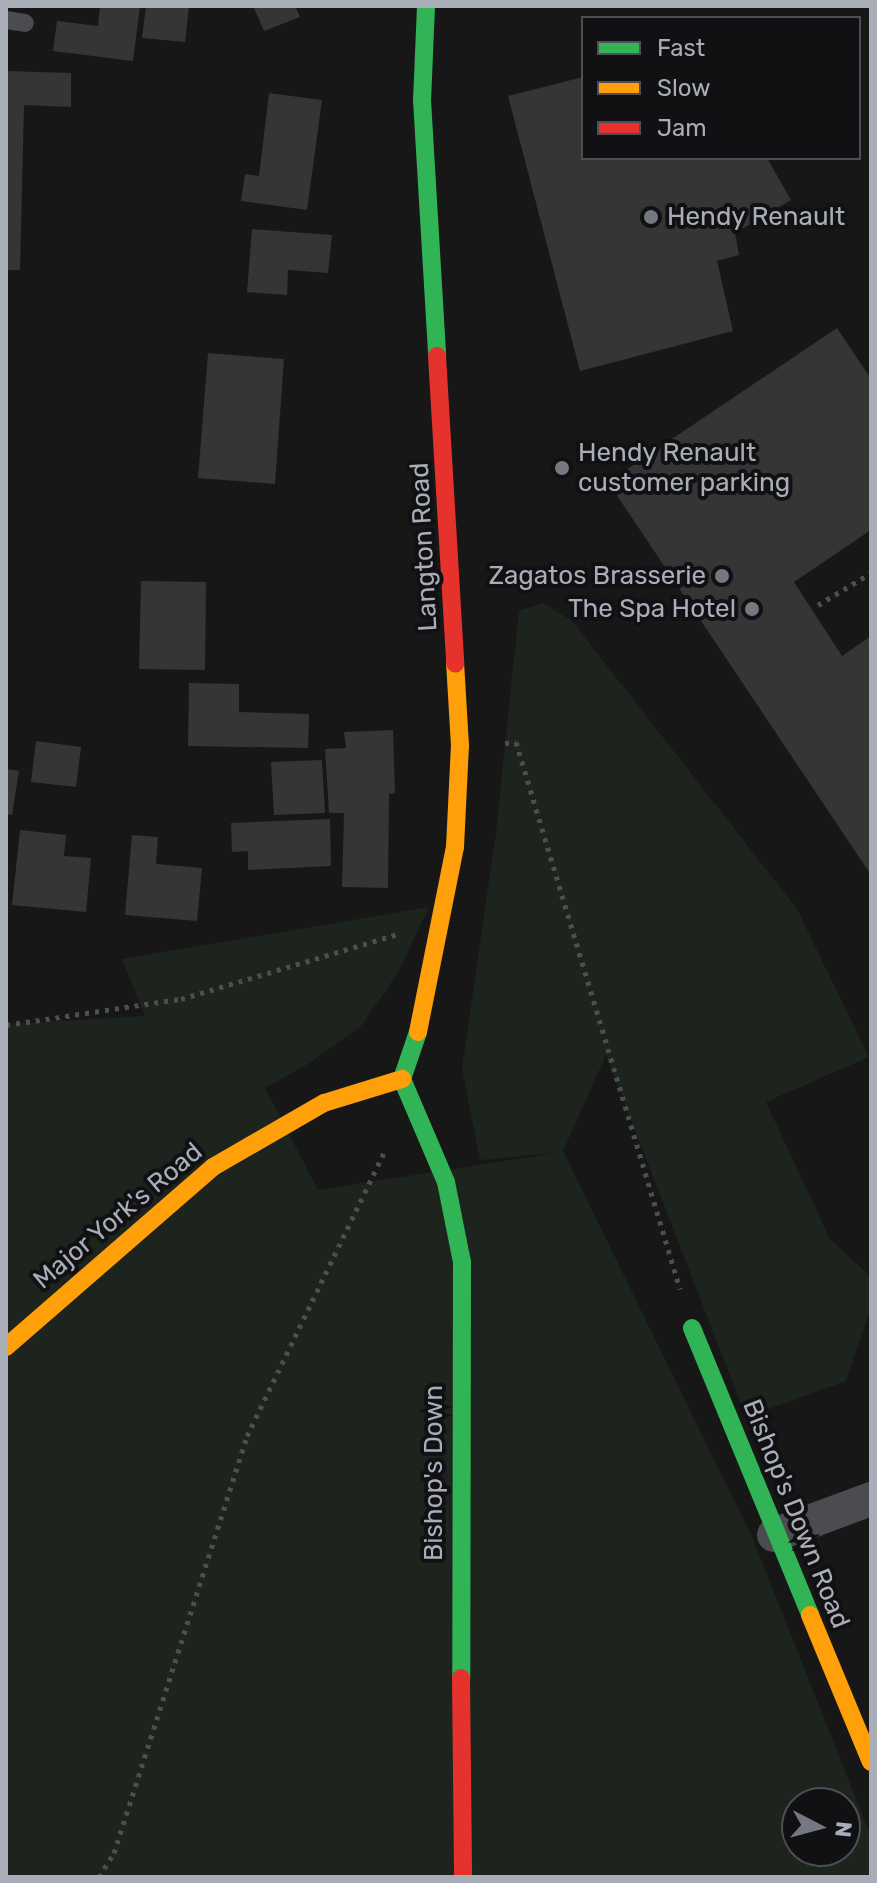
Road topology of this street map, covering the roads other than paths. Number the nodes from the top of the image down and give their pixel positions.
1 (426, 6) edge
2 (6, 20) edge
3 (25, 23) dead end
4 (402, 1079) junction
5 (692, 1328) road end
6 (6, 1347) edge
7 (871, 1499) edge
8 (774, 1535) junction
9 (871, 1762) edge
10 (463, 1877) edge

1 - 4 main road, Langton Road
2 - 3 lane
4 - 6 main road, Major York's Road
4 - 10 main road, Bishop's Down
5 - 8 main road, Bishop's Down Road
7 - 8 street
8 - 9 main road, Bishop's Down Road

